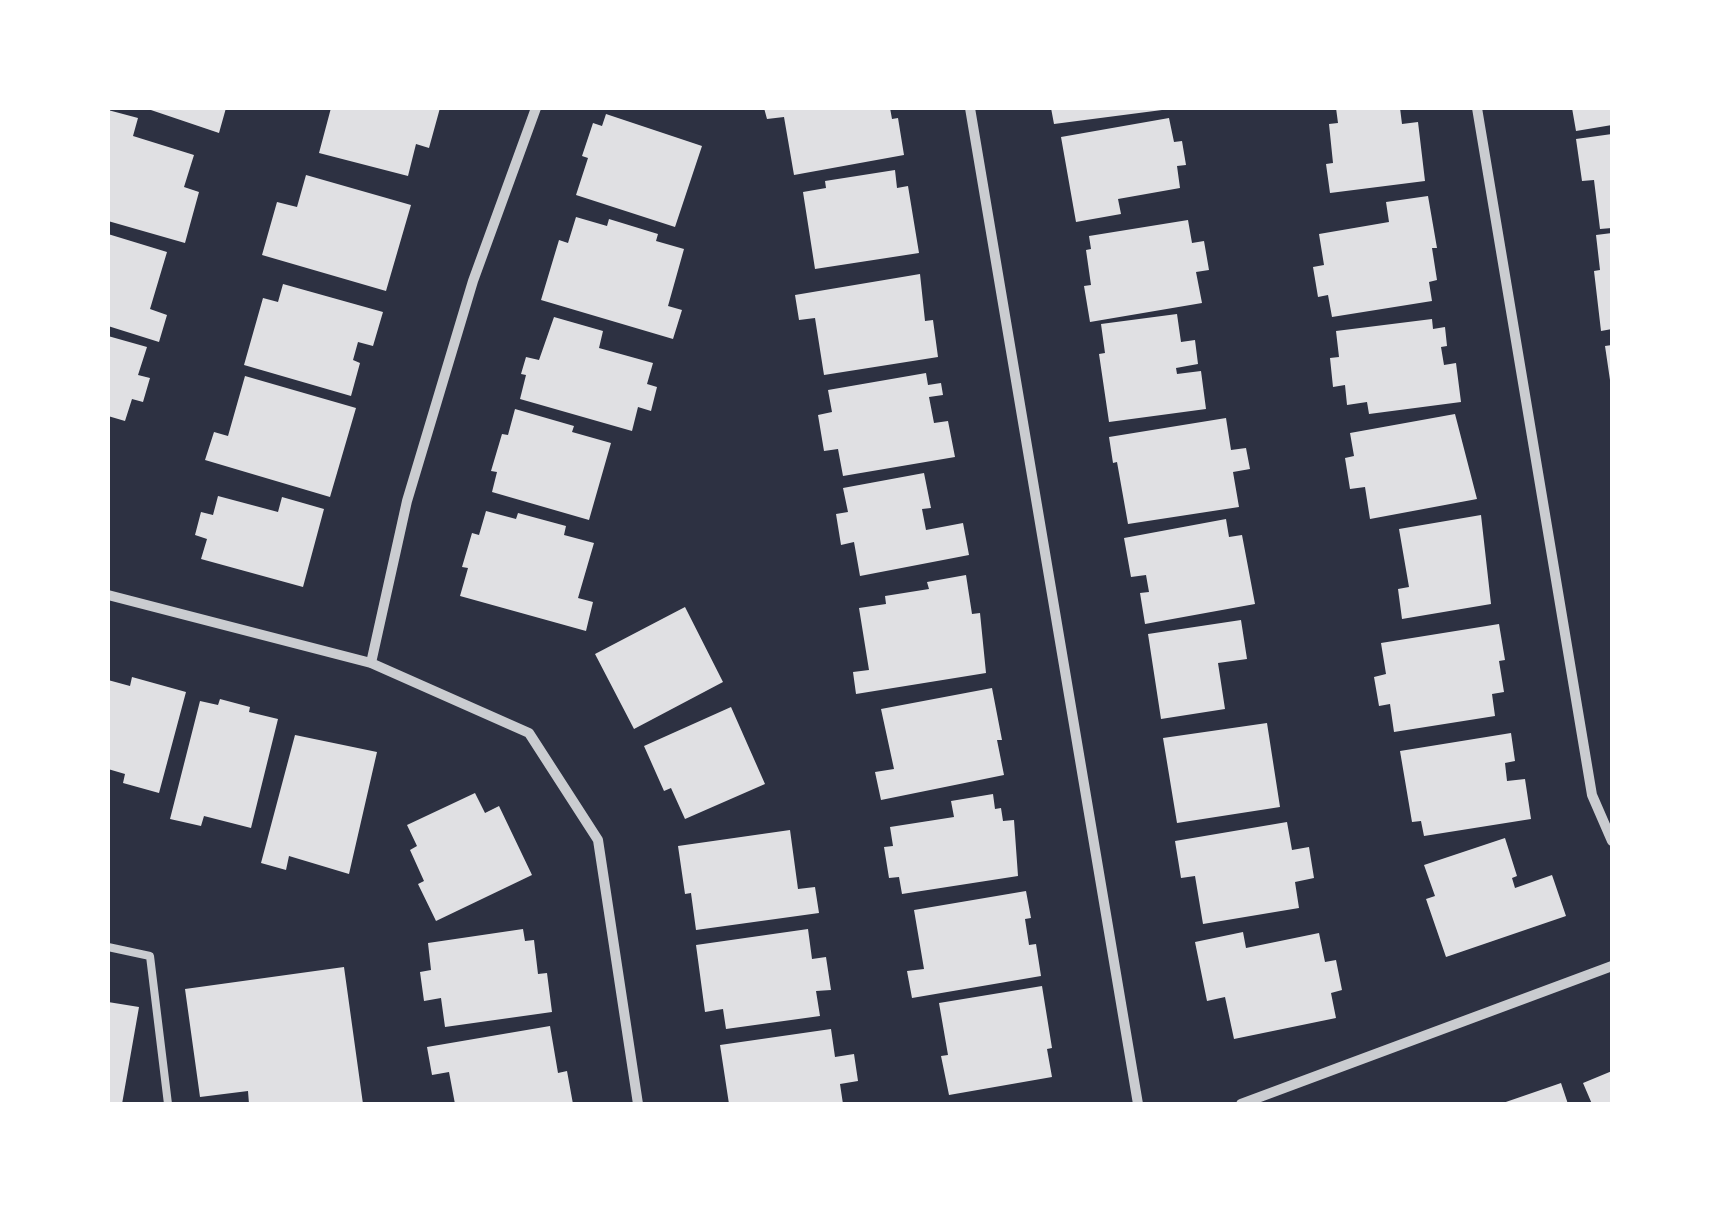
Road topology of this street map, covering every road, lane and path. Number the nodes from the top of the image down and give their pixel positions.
1 (536, 108) edge
2 (970, 108) edge
3 (1477, 108) edge
4 (108, 596) edge
5 (372, 663) junction
6 (1612, 841) edge
7 (108, 947) edge
8 (1612, 966) edge
9 (168, 1104) edge
10 (638, 1104) edge
11 (1138, 1104) edge
12 (1241, 1104) edge

1 - 5 street
2 - 11 street
3 - 6 street
4 - 5 street
5 - 10 street
7 - 9 lane
8 - 12 street

